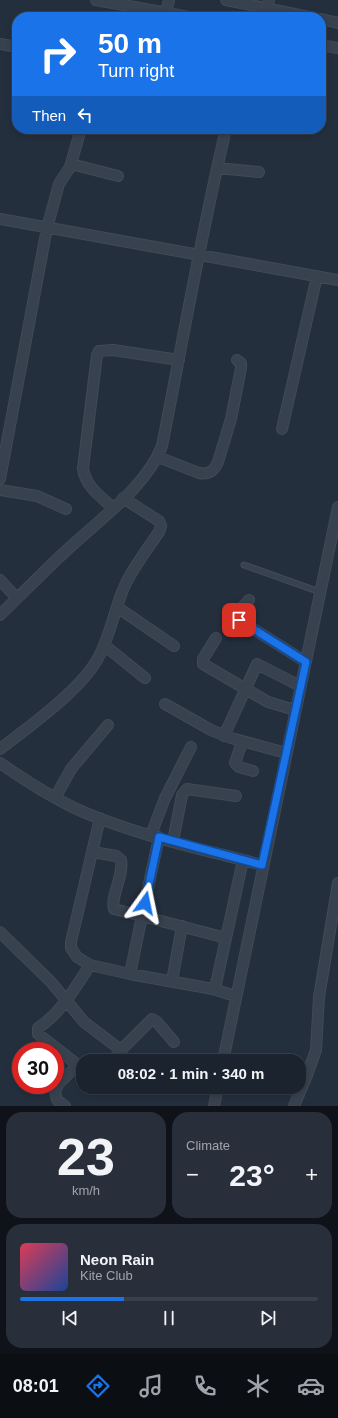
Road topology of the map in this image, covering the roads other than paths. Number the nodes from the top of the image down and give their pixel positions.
1 (96, 0) edge
2 (169, 0) edge
3 (226, 0) edge
4 (267, 9) edge
5 (166, 12) joint
6 (283, 12) edge
7 (326, 21) edge
8 (338, 23) edge
9 (0, 44) edge
10 (12, 46) edge
11 (326, 46) edge
12 (338, 48) edge
13 (80, 134) edge
14 (225, 134) edge
15 (71, 164) junction
16 (217, 168) junction
17 (259, 172) dead end
18 (118, 176) dead end
19 (0, 219) edge
20 (47, 228) junction
21 (199, 254) junction
22 (317, 276) junction
23 (338, 280) edge
24 (179, 360) junction
25 (237, 360) dead end
26 (282, 429) dead end
27 (158, 456) junction
28 (0, 479) edge
29 (0, 490) edge
30 (123, 498) junction
31 (338, 507) edge
32 (113, 508) junction
33 (66, 509) dead end
34 (244, 565) dead end
35 (0, 580) edge
36 (320, 592) junction
37 (17, 598) junction
38 (249, 600) dead end
39 (117, 607) junction
40 (0, 614) edge
41 (216, 638) dead end
42 (104, 645) junction
43 (174, 646) dead end
44 (306, 662) junction
45 (145, 678) dead end
46 (300, 686) junction
47 (245, 688) junction
48 (164, 704) dead end
49 (295, 710) junction
50 (108, 725) dead end
51 (224, 736) junction
52 (242, 742) junction
53 (191, 747) dead end
54 (0, 748) edge
55 (286, 753) junction
56 (0, 763) edge
57 (253, 771) dead end
58 (236, 796) dead end
59 (55, 798) junction
60 (100, 818) junction
61 (155, 836) junction
62 (173, 841) junction
63 (93, 852) junction
64 (243, 860) junction
65 (262, 865) junction
66 (338, 882) edge
67 (142, 916) junction
68 (182, 926) junction
69 (0, 932) edge
70 (226, 938) junction
71 (90, 965) junction
72 (130, 974) junction
73 (172, 981) junction
74 (213, 989) junction
75 (235, 996) junction
76 (66, 1001) junction
77 (174, 1042) dead end
78 (121, 1050) junction
79 (118, 1054) edge
80 (224, 1054) edge
81 (76, 1064) edge
82 (76, 1070) edge
83 (217, 1094) edge
84 (65, 1106) edge
85 (214, 1106) edge
86 (294, 1106) edge

1 - 5 street
2 - 5 street
3 - 4 street
4 - 6 street
7 - 8 street
9 - 10 street
11 - 12 street
13 - 15 street
14 - 16 street
15 - 18 street
15 - 20 street
16 - 17 street
16 - 21 street
19 - 20 street
20 - 21 street
20 - 28 street
21 - 22 street
21 - 24 street
22 - 23 street
22 - 26 street
24 - 27 street
24 - 32 street
25 - 27 street
27 - 30 street
29 - 33 street
30 - 32 street
30 - 39 street
31 - 36 street
32 - 37 street
34 - 36 lane
35 - 37 street
36 - 44 street
37 - 40 street
38 - 44 street
39 - 42 street
39 - 43 street
41 - 47 street
42 - 45 street
42 - 54 street
44 - 46 street
46 - 47 street
46 - 49 street
47 - 49 street
47 - 51 street
48 - 51 street
49 - 55 street
50 - 59 street
51 - 52 street
52 - 55 street
52 - 57 street
53 - 61 street
55 - 65 street
56 - 59 street
58 - 62 street
59 - 60 street
60 - 61 street
60 - 63 street
61 - 62 street
61 - 67 street
62 - 64 street
63 - 67 street
63 - 71 street
64 - 65 street
64 - 70 street
65 - 75 street
66 - 86 street
67 - 68 street
67 - 72 street
68 - 70 street
68 - 73 street
69 - 76 street
70 - 74 street
71 - 72 street
71 - 76 street
72 - 73 street
73 - 74 street
74 - 75 street
75 - 80 street
76 - 78 street
76 - 81 street
77 - 78 street
78 - 79 street
82 - 84 street
83 - 85 street

